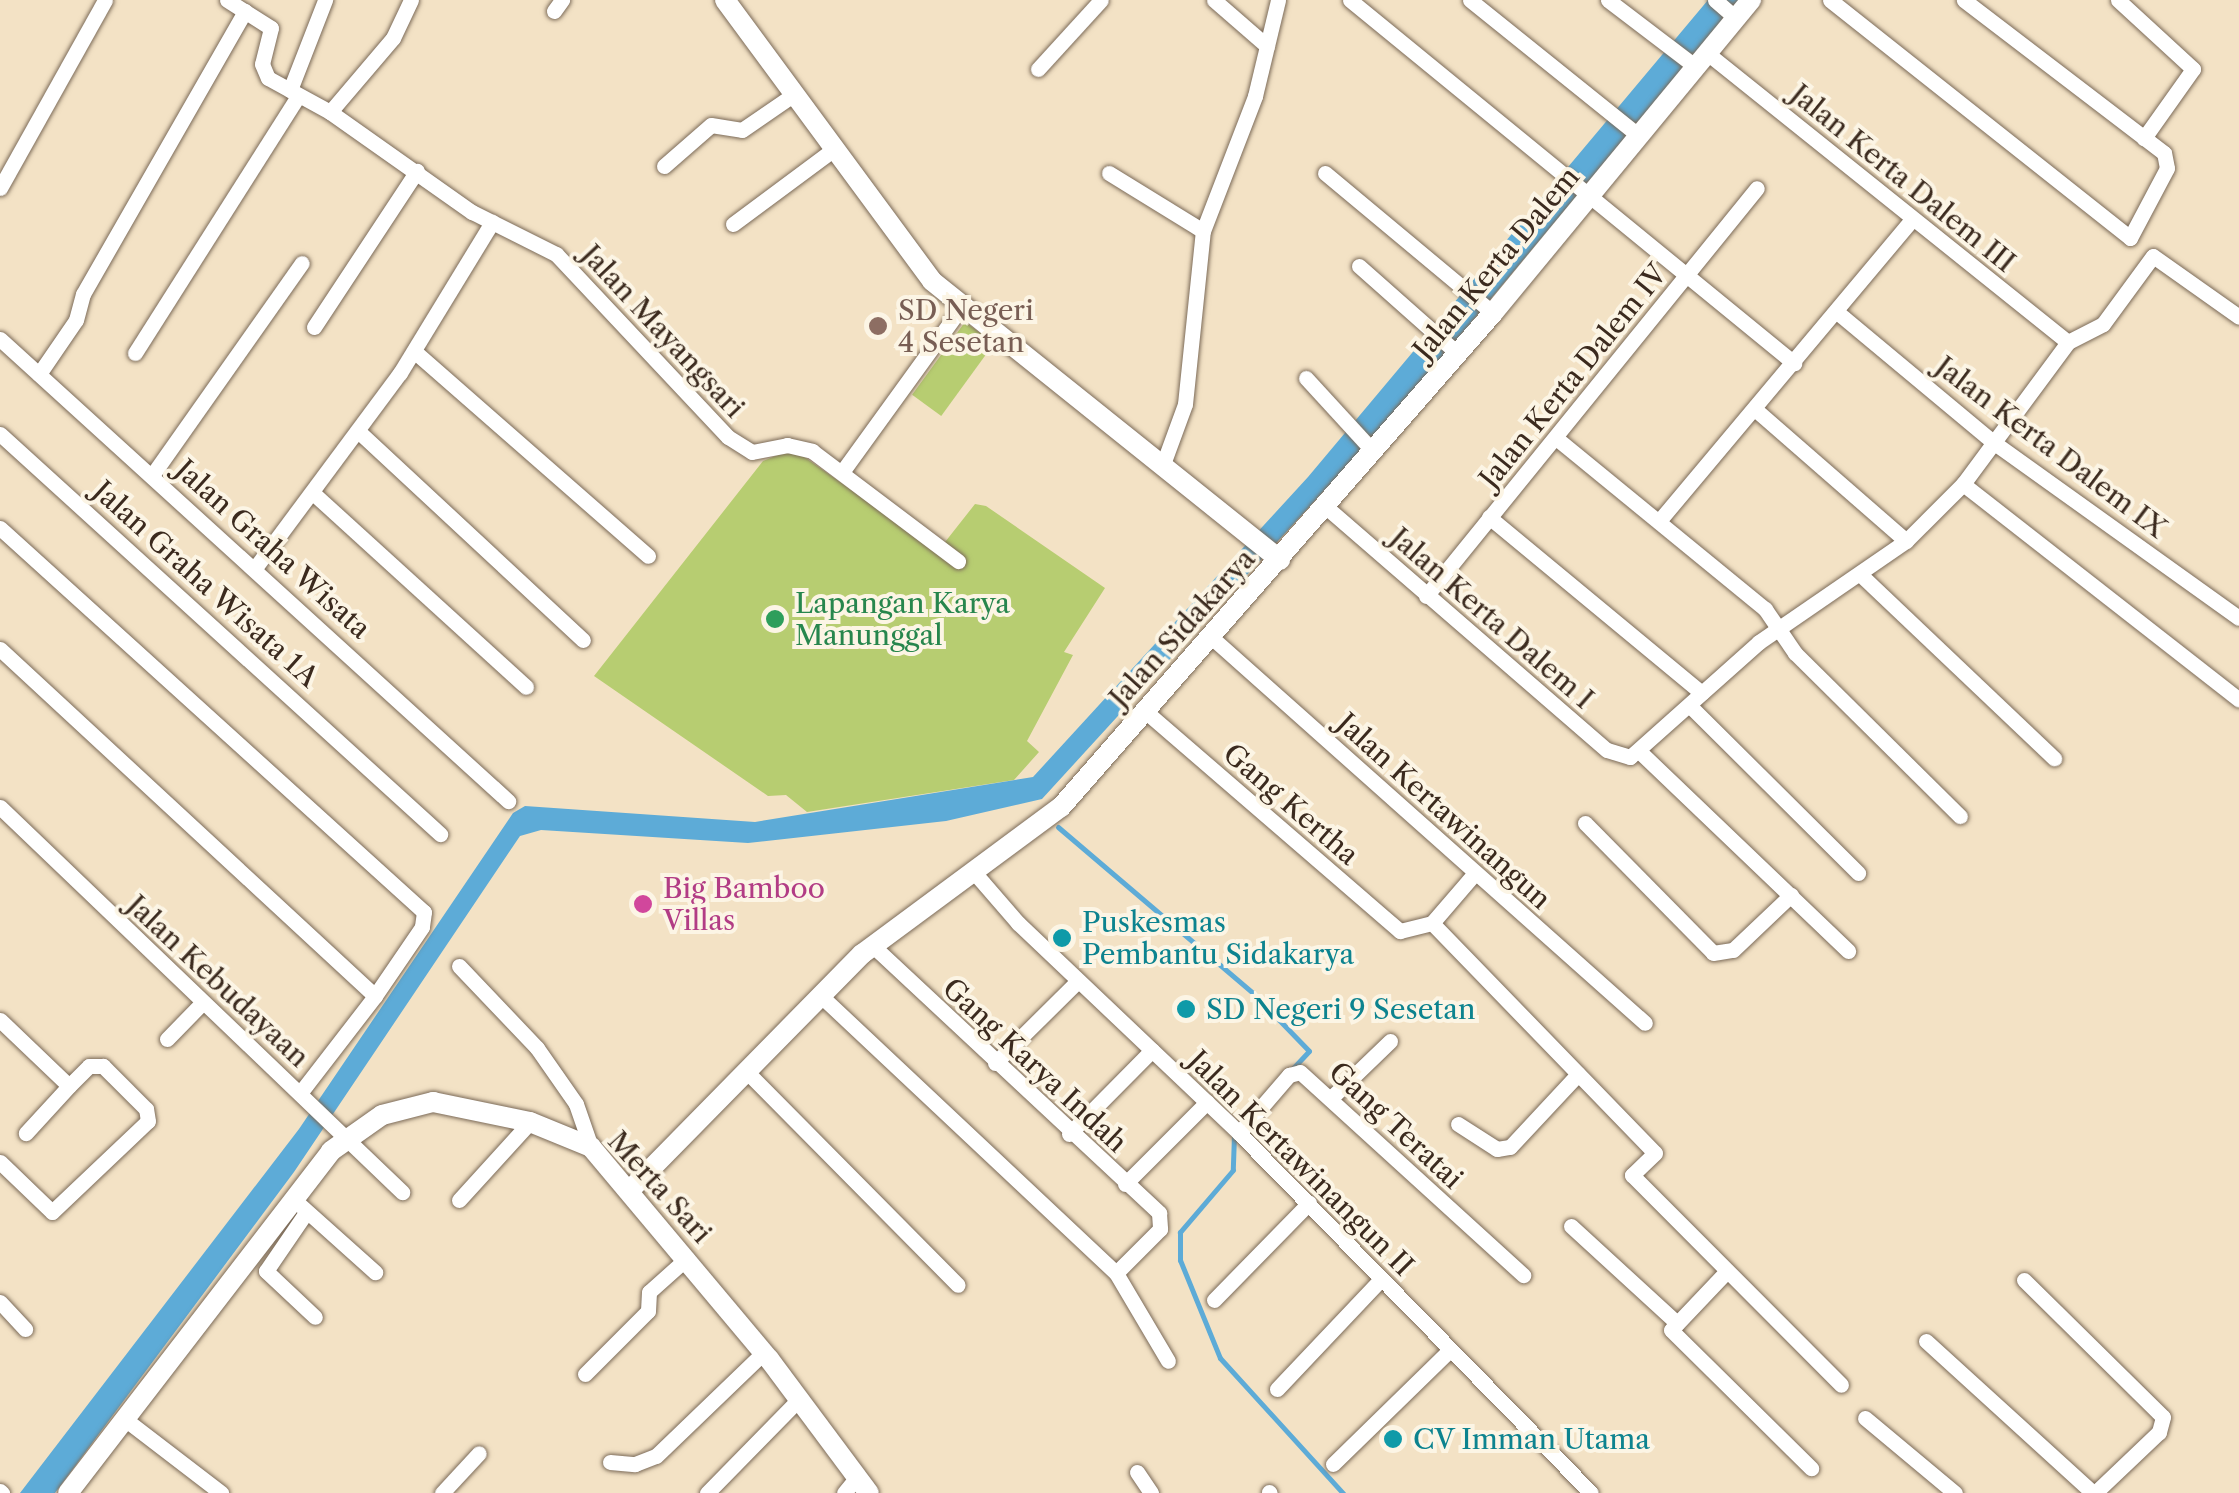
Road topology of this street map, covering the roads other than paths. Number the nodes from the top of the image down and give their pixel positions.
1 (106, 0) edge
2 (227, 0) edge
3 (325, 0) edge
4 (411, 0) edge
5 (725, 0) edge
6 (1102, 0) edge
7 (1214, 0) edge
8 (1278, 0) edge
9 (1350, 0) edge
10 (1470, 0) edge
11 (1608, 0) edge
12 (1715, 0) edge
13 (1752, 0) edge
14 (1830, 0) edge
15 (1964, 0) edge
16 (2118, 0) edge
17 (246, 11) junction
18 (1734, 16) junction
19 (1267, 46) junction
20 (1698, 61) junction
21 (1038, 69) dead end
22 (294, 93) junction
23 (793, 94) junction
24 (330, 112) junction
25 (1636, 134) junction
26 (2144, 138) junction
27 (834, 149) junction
28 (664, 166) dead end
29 (417, 171) junction
30 (1109, 173) dead end
31 (1325, 174) dead end
32 (0, 188) edge
33 (1757, 188) dead end
34 (1586, 193) junction
35 (1912, 220) junction
36 (492, 222) junction
37 (733, 224) dead end
38 (1203, 231) junction
39 (302, 263) dead end
40 (1358, 266) dead end
41 (1683, 274) junction
42 (960, 309) junction
43 (1489, 309) junction
44 (1836, 312) junction
45 (2239, 317) edge
46 (314, 327) dead end
47 (0, 339) edge
48 (2068, 342) junction
49 (414, 351) junction
50 (1455, 351) junction
51 (135, 353) dead end
52 (1794, 363) junction
53 (39, 374) junction
54 (1306, 378) dead end
55 (1756, 410) junction
56 (358, 432) junction
57 (0, 434) edge
58 (1556, 438) junction
59 (1993, 442) junction
60 (1370, 448) junction
61 (1162, 467) junction
62 (842, 472) junction
63 (153, 474) junction
64 (1963, 484) junction
65 (312, 492) junction
66 (1326, 507) junction
67 (1489, 518) junction
68 (1659, 521) junction
69 (0, 528) edge
70 (1906, 541) junction
71 (648, 556) dead end
72 (1276, 556) junction
73 (958, 561) dead end
74 (256, 568) junction
75 (1862, 576) junction
76 (1426, 596) junction
77 (2239, 618) edge
78 (1780, 630) junction
79 (1210, 636) junction
80 (583, 640) dead end
81 (0, 649) edge
82 (526, 687) dead end
83 (1702, 694) junction
84 (2239, 700) edge
85 (1690, 706) junction
86 (1144, 711) junction
87 (1635, 755) junction
88 (2054, 758) dead end
89 (508, 800) dead end
90 (0, 807) edge
91 (1960, 816) dead end
92 (1585, 823) dead end
93 (440, 834) dead end
94 (973, 871) junction
95 (1476, 873) junction
96 (1858, 873) dead end
97 (1791, 895) junction
98 (1432, 923) junction
99 (872, 946) junction
100 (1848, 951) dead end
101 (459, 966) dead end
102 (1078, 981) junction
103 (820, 995) junction
104 (375, 996) junction
105 (202, 1003) junction
106 (0, 1020) edge
107 (1645, 1023) dead end
108 (167, 1040) dead end
109 (1390, 1041) dead end
110 (1152, 1050) junction
111 (995, 1064) junction
112 (748, 1073) junction
113 (1578, 1074) junction
114 (70, 1086) junction
115 (304, 1096) junction
116 (1331, 1098) junction
117 (1207, 1102) junction
118 (530, 1122) junction
119 (1458, 1124) dead end
120 (340, 1129) junction
121 (26, 1133) dead end
122 (1239, 1133) junction
123 (1069, 1134) junction
124 (591, 1147) junction
125 (0, 1162) edge
126 (1125, 1184) junction
127 (631, 1189) junction
128 (402, 1192) dead end
129 (460, 1200) dead end
130 (1308, 1203) junction
131 (300, 1206) junction
132 (1572, 1226) dead end
133 (686, 1258) junction
134 (1727, 1270) junction
135 (375, 1272) dead end
136 (1116, 1274) junction
137 (1523, 1275) dead end
138 (1381, 1279) junction
139 (2024, 1280) dead end
140 (958, 1285) dead end
141 (1214, 1300) dead end
142 (0, 1302) edge
143 (315, 1318) dead end
144 (1677, 1323) junction
145 (25, 1329) dead end
146 (1926, 1341) dead end
147 (1450, 1350) junction
148 (764, 1352) junction
149 (1168, 1361) dead end
150 (585, 1374) dead end
151 (1841, 1386) dead end
152 (1277, 1389) dead end
153 (800, 1398) junction
154 (1866, 1418) dead end
155 (126, 1420) junction
156 (478, 1453) dead end
157 (610, 1462) dead end
158 (1333, 1464) dead end
159 (1811, 1468) dead end
160 (1137, 1472) dead end
161 (863, 1485) edge
162 (68, 1493) edge
163 (220, 1493) edge
164 (442, 1493) edge
165 (707, 1493) edge
166 (844, 1493) edge
167 (1151, 1493) edge
168 (1591, 1493) edge
169 (1955, 1493) edge
170 (2094, 1493) edge

1 - 32 street
2 - 17 street
3 - 22 street
4 - 24 street
5 - 23 street, Jalan Sidakarya
6 - 21 street
7 - 19 street
8 - 19 street
9 - 34 street
10 - 25 street
11 - 20 street, Jalan Kerta Dalem III
12 - 18 street
13 - 18 street, Jalan Kerta Dalem
14 - 26 street
15 - 26 street
16 - 26 street
17 - 22 street
17 - 53 street
18 - 20 street, Jalan Kerta Dalem
19 - 38 street
20 - 25 street, Jalan Kerta Dalem
20 - 35 street, Jalan Kerta Dalem III
22 - 24 street, Jalan Mayangsari
22 - 51 street
23 - 27 street, Jalan Sidakarya
23 - 28 street
24 - 29 street, Jalan Mayangsari
25 - 34 street, Jalan Kerta Dalem
27 - 37 street
27 - 42 street, Jalan Sidakarya
29 - 36 street, Jalan Mayangsari
29 - 46 street
30 - 38 street
31 - 43 street
33 - 41 street, Jalan Kerta Dalem IV
34 - 41 street
34 - 43 street, Jalan Kerta Dalem
35 - 44 street
35 - 48 street, Jalan Kerta Dalem III
36 - 49 street
36 - 62 street, Jalan Mayangsari
38 - 61 street
39 - 63 street
40 - 50 street
41 - 52 street
41 - 58 street, Jalan Kerta Dalem IV
42 - 61 street, Jalan Sidakarya
42 - 62 street
43 - 50 street, Jalan Kerta Dalem
44 - 52 street
44 - 59 street, Jalan Kerta Dalem IX
45 - 48 street
47 - 53 street, Jalan Graha Wisata
48 - 59 street
49 - 56 street
49 - 71 street
50 - 60 street, Jalan Kerta Dalem
52 - 55 street
53 - 63 street, Jalan Graha Wisata
54 - 60 street
55 - 68 street
55 - 70 street
56 - 65 street
56 - 80 street
57 - 93 street, Jalan Graha Wisata 1A
58 - 67 street, Jalan Kerta Dalem IV
58 - 68 street
59 - 64 street
59 - 77 street, Jalan Kerta Dalem IX
60 - 66 street, Jalan Kerta Dalem
61 - 72 street, Jalan Sidakarya
62 - 73 street, Jalan Mayangsari
63 - 74 street, Jalan Graha Wisata
64 - 70 street
64 - 84 street
65 - 74 street
65 - 82 street
66 - 72 street, Jalan Kerta Dalem
66 - 76 street, Jalan Kerta Dalem I
67 - 76 street, Jalan Kerta Dalem IV
67 - 83 street
68 - 78 street
69 - 104 street
70 - 75 street
72 - 79 street, Jalan Sidakarya
74 - 89 street, Jalan Graha Wisata
75 - 78 street
75 - 88 street
76 - 87 street, Jalan Kerta Dalem I
78 - 83 street
78 - 91 street
79 - 86 street, Jalan Sidakarya
79 - 95 street, Jalan Kertawinangun
81 - 104 street
83 - 85 street
85 - 87 street
85 - 96 street
86 - 94 street, Jalan Sidakarya
86 - 98 street, Gang Kertha
87 - 97 street, Jalan Kerta Dalem I
90 - 105 street, Jalan Kebudayaan
92 - 97 street
94 - 99 street, Jalan Sidakarya
94 - 102 street, Jalan Kertawinangun II
95 - 98 street
95 - 107 street, Jalan Kertawinangun
97 - 100 street, Jalan Kerta Dalem I
98 - 113 street
99 - 103 street, Jalan Sidakarya
99 - 111 street, Gang Karya Indah
101 - 124 street
102 - 110 street, Jalan Kertawinangun II
102 - 111 street
103 - 112 street, Jalan Sidakarya
103 - 136 street
104 - 115 street
105 - 108 street
105 - 115 street, Jalan Kebudayaan
106 - 114 street
109 - 116 street
110 - 117 street, Jalan Kertawinangun II
110 - 123 street
111 - 123 street, Gang Karya Indah
112 - 127 street, Jalan Sidakarya
112 - 140 street
113 - 119 street
113 - 134 street
114 - 121 street
114 - 125 street
115 - 120 street, Jalan Kebudayaan
116 - 122 street, Gang Teratai
116 - 137 street, Gang Teratai
117 - 122 street, Jalan Kertawinangun II
117 - 126 street
118 - 120 street, Merta Sari
118 - 124 street, Merta Sari
118 - 129 street
120 - 128 street, Jalan Kebudayaan
120 - 131 street, Merta Sari
122 - 130 street, Jalan Kertawinangun II
123 - 126 street, Gang Karya Indah
124 - 127 street, Merta Sari
126 - 136 street, Gang Karya Indah
127 - 133 street, Merta Sari
130 - 138 street, Jalan Kertawinangun II
130 - 141 street
131 - 135 street
131 - 143 street
131 - 155 street, Merta Sari
132 - 144 street
133 - 148 street, Merta Sari
133 - 150 street
134 - 144 street
134 - 151 street
136 - 149 street
138 - 147 street, Jalan Kertawinangun II
138 - 152 street
139 - 170 street
142 - 145 street
144 - 159 street
146 - 170 street
147 - 158 street
147 - 168 street, Jalan Kertawinangun II
148 - 153 street, Merta Sari
148 - 157 street
153 - 161 street, Merta Sari
153 - 165 street
154 - 169 street
155 - 162 street, Merta Sari
155 - 163 street
156 - 164 street
160 - 167 street
161 - 166 street

